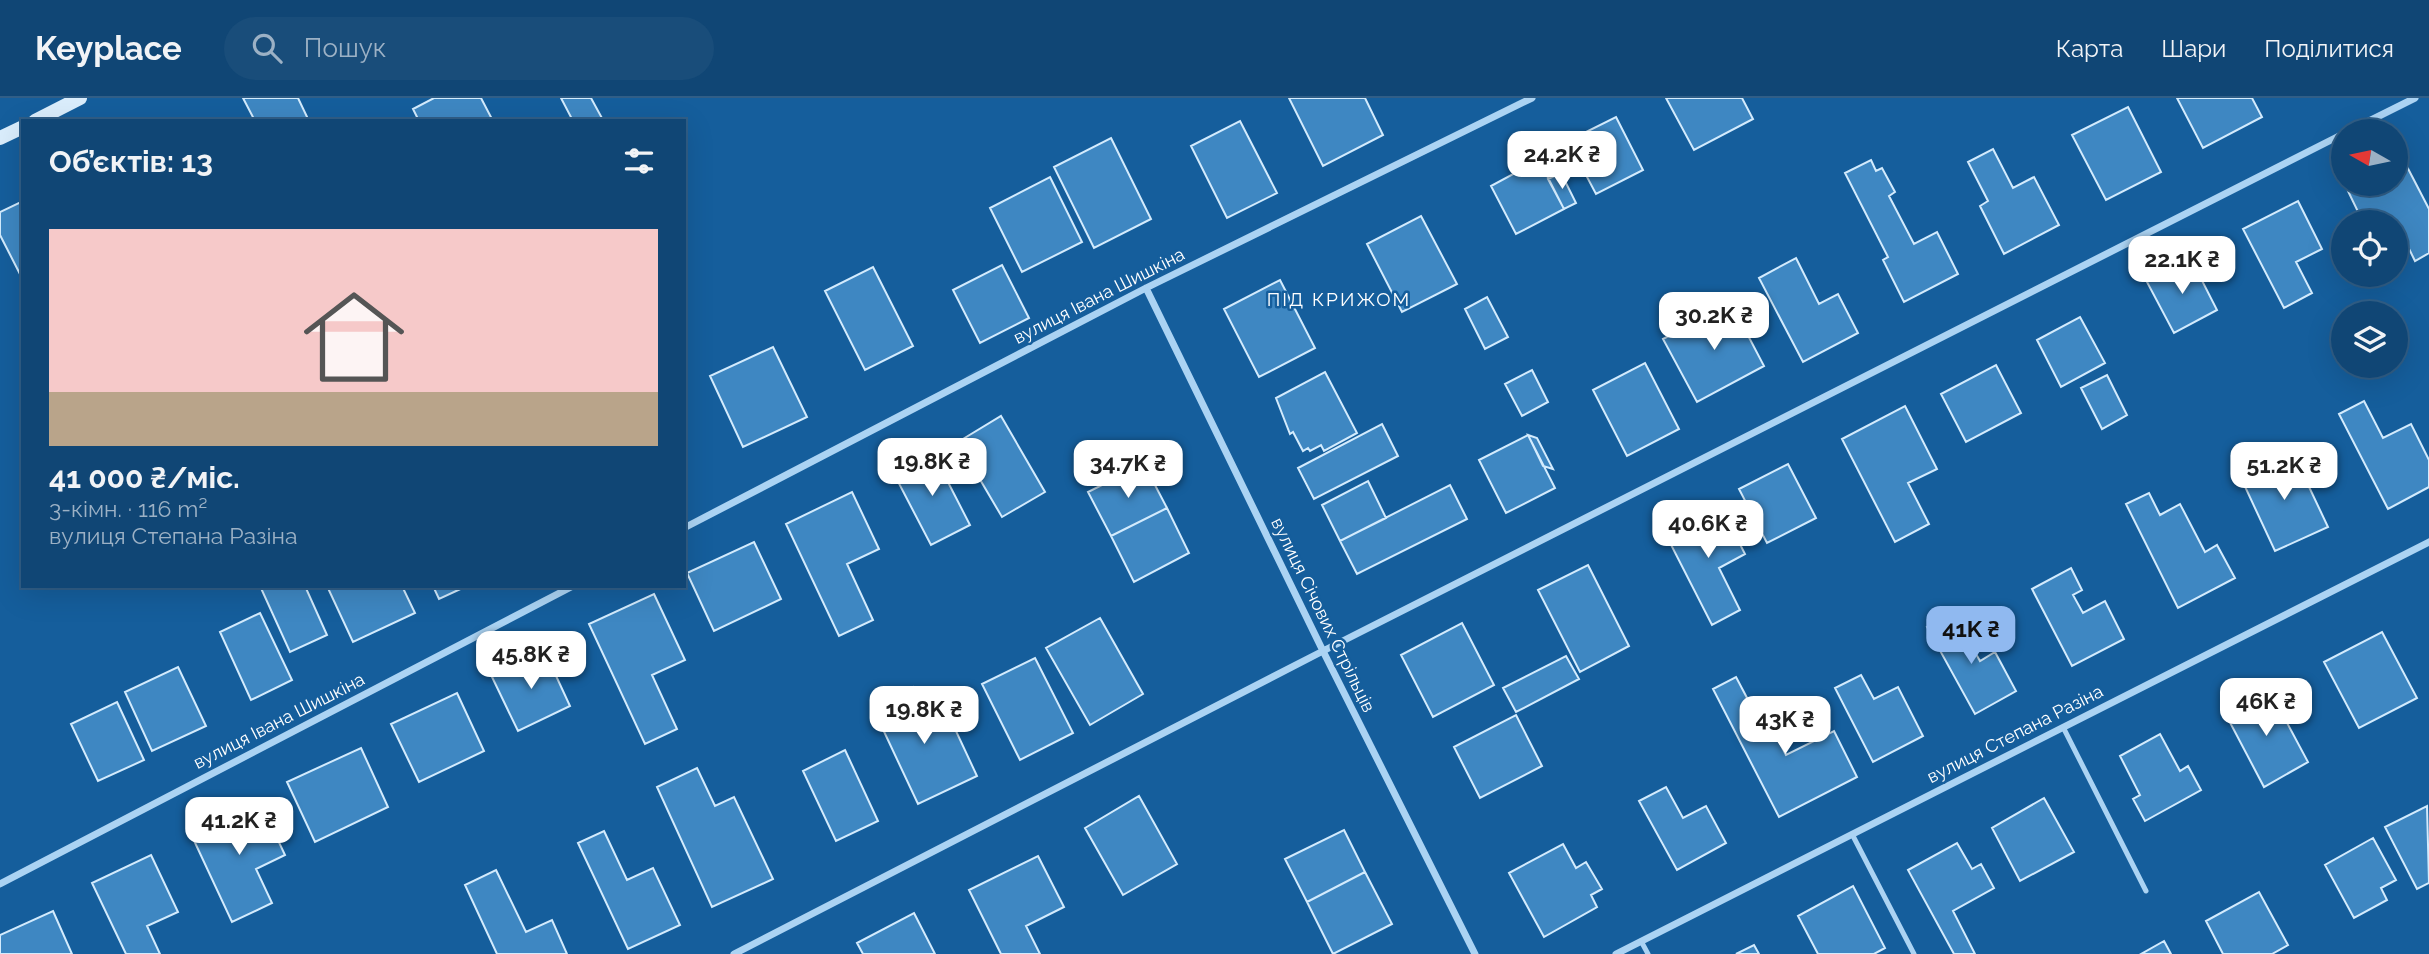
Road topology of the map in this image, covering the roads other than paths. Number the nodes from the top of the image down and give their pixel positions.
1 (80, 98) edge
2 (1532, 98) edge
3 (2415, 98) edge
4 (39, 119) edge
5 (2373, 119) edge
6 (21, 128) edge
7 (0, 138) edge
8 (2331, 140) edge
9 (1146, 288) junction
10 (686, 527) edge
11 (2429, 542) edge
12 (569, 588) edge
13 (1323, 651) junction
14 (2063, 727) junction
15 (1852, 834) junction
16 (0, 884) edge
17 (2146, 891) dead end
18 (1641, 941) junction
19 (734, 954) edge
20 (1475, 954) edge
21 (1616, 954) edge
22 (1648, 954) edge
23 (1914, 954) edge

1 - 4 street
2 - 9 street, вулиця Івана Шишкіна
3 - 5 street
6 - 7 street
8 - 13 street
9 - 10 street, вулиця Івана Шишкіна
9 - 13 street, вулиця Січових Стрільців
11 - 14 street, вулиця Степана Разіна
12 - 16 street, вулиця Івана Шишкіна
13 - 19 street
13 - 20 street, вулиця Січових Стрільців
14 - 15 street, вулиця Степана Разіна
14 - 17 lane
15 - 18 street, вулиця Степана Разіна
15 - 23 lane
18 - 21 street, вулиця Степана Разіна
18 - 22 lane

